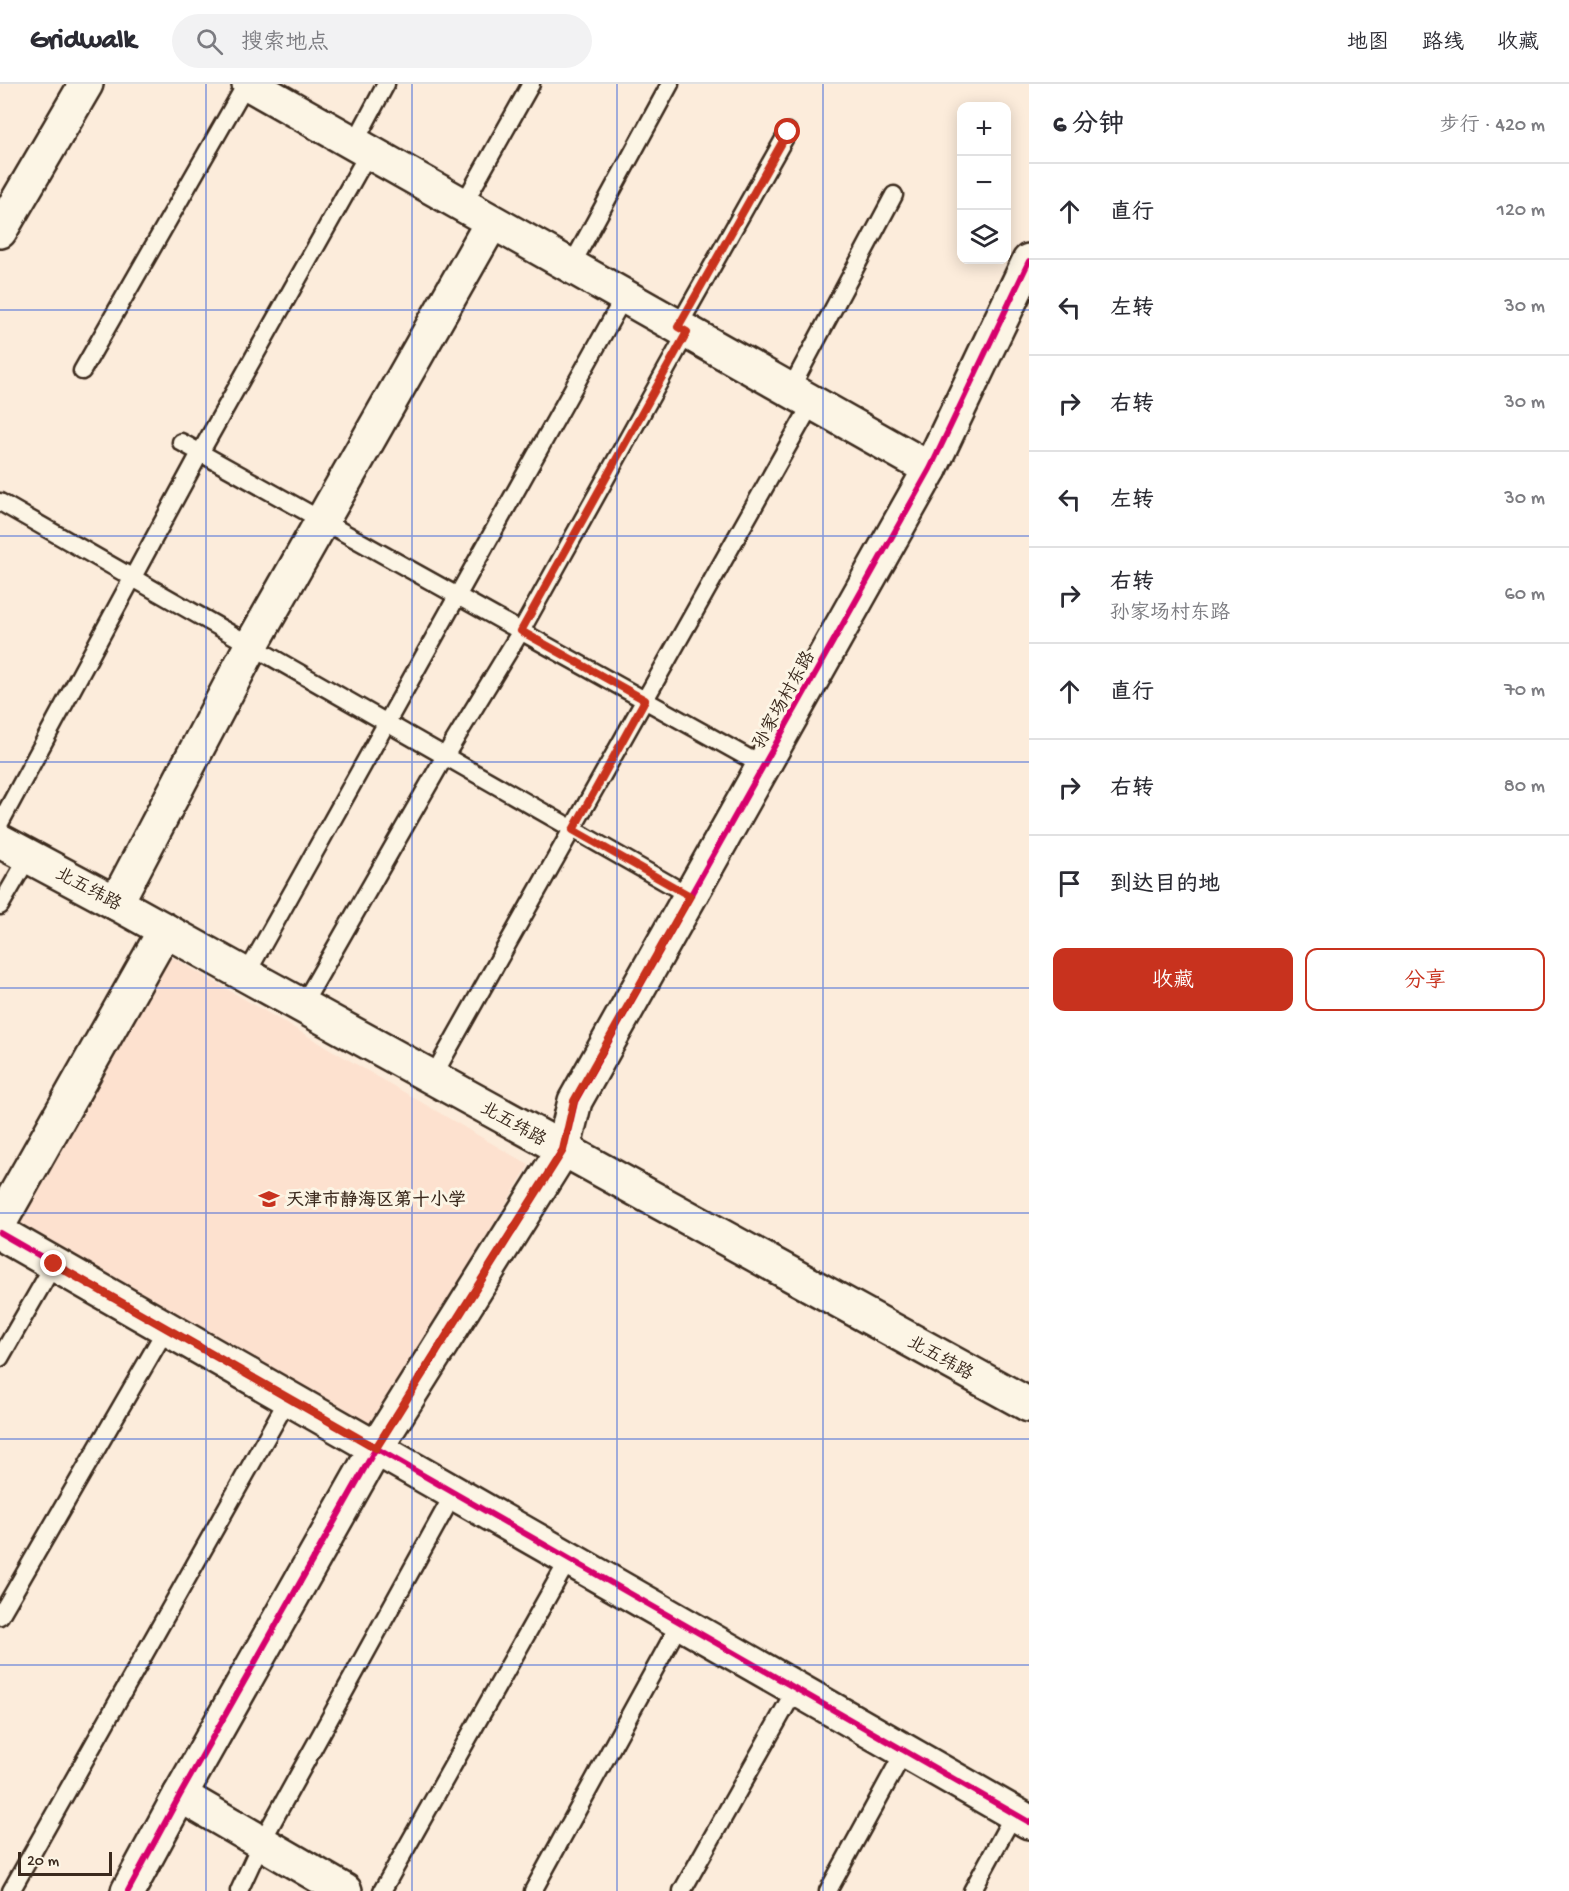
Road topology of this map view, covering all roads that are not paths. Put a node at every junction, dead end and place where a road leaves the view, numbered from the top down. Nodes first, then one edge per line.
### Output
1 (86, 84) edge
2 (248, 84) edge
3 (386, 84) edge
4 (531, 84) edge
5 (670, 84) edge
6 (788, 132) dead end
7 (362, 148) junction
8 (894, 195) dead end
9 (463, 205) junction
10 (492, 222) junction
11 (0, 231) edge
12 (1029, 261) edge
13 (571, 266) junction
14 (624, 297) junction
15 (683, 329) junction
16 (82, 371) dead end
17 (801, 396) junction
18 (181, 442) dead end
19 (200, 453) junction
20 (930, 469) junction
21 (0, 502) edge
22 (322, 520) junction
23 (132, 577) junction
24 (457, 596) junction
25 (521, 631) junction
26 (251, 646) junction
27 (645, 700) junction
28 (387, 723) junction
29 (445, 756) junction
30 (763, 766) junction
31 (0, 824) edge
32 (573, 830) junction
33 (0, 841) edge
34 (29, 856) junction
35 (690, 896) junction
36 (116, 903) junction
37 (0, 906) edge
38 (165, 930) junction
39 (246, 975) junction
40 (302, 1006) junction
41 (432, 1078) junction
42 (563, 1150) junction
43 (0, 1222) edge
44 (0, 1233) edge
45 (54, 1264) junction
46 (166, 1329) junction
47 (0, 1358) edge
48 (288, 1399) junction
49 (1029, 1405) edge
50 (376, 1448) junction
51 (454, 1493) junction
52 (569, 1559) junction
53 (0, 1616) edge
54 (680, 1623) junction
55 (795, 1690) junction
56 (904, 1752) junction
57 (180, 1795) junction
58 (1022, 1818) edge
59 (261, 1843) junction
60 (11, 1891) edge
61 (128, 1891) edge
62 (239, 1891) edge
63 (345, 1891) edge
64 (382, 1891) edge
65 (533, 1891) edge
66 (682, 1891) edge
67 (828, 1891) edge
68 (972, 1891) edge

1 - 11 street
2 - 7 street
2 - 16 lane
3 - 7 lane
4 - 9 lane
5 - 13 lane
6 - 15 lane
7 - 9 street
7 - 19 lane
8 - 17 lane
9 - 10 street
10 - 13 street
10 - 22 street
12 - 20 street, 孙家场村东路
13 - 14 street
14 - 15 street
14 - 24 lane
15 - 17 street
15 - 25 lane
17 - 20 street
17 - 27 lane
18 - 19 lane
19 - 22 lane
19 - 23 lane
20 - 30 street, 孙家场村东路
21 - 23 lane
22 - 24 lane
22 - 26 street
23 - 26 lane
23 - 31 lane
24 - 25 lane
24 - 28 lane
25 - 27 lane
25 - 29 lane
26 - 28 lane
26 - 36 street
27 - 30 lane
27 - 32 lane
28 - 29 lane
28 - 39 lane
29 - 32 lane
29 - 40 lane
30 - 35 street, 孙家场村东路
32 - 35 lane
32 - 41 lane
33 - 34 street, 北五纬路
34 - 36 street, 北五纬路
34 - 37 lane
35 - 42 street, 孙家场村东路
36 - 38 street, 北五纬路
38 - 39 street, 北五纬路
38 - 43 street
39 - 40 street, 北五纬路
40 - 41 street, 北五纬路
41 - 42 street, 北五纬路
42 - 49 street, 北五纬路
42 - 50 street, 孙家场村东路
44 - 45 street
45 - 46 street
45 - 47 lane
46 - 48 street
46 - 53 lane
48 - 50 street
48 - 60 lane
50 - 51 street
50 - 57 street, 孙家场村东路
51 - 52 street
51 - 59 lane
52 - 54 street
52 - 64 lane
54 - 55 street
54 - 65 lane
55 - 56 street
55 - 66 lane
56 - 58 street
56 - 67 lane
57 - 59 street
57 - 61 street, 孙家场村东路
58 - 68 lane
59 - 62 lane
59 - 63 street

